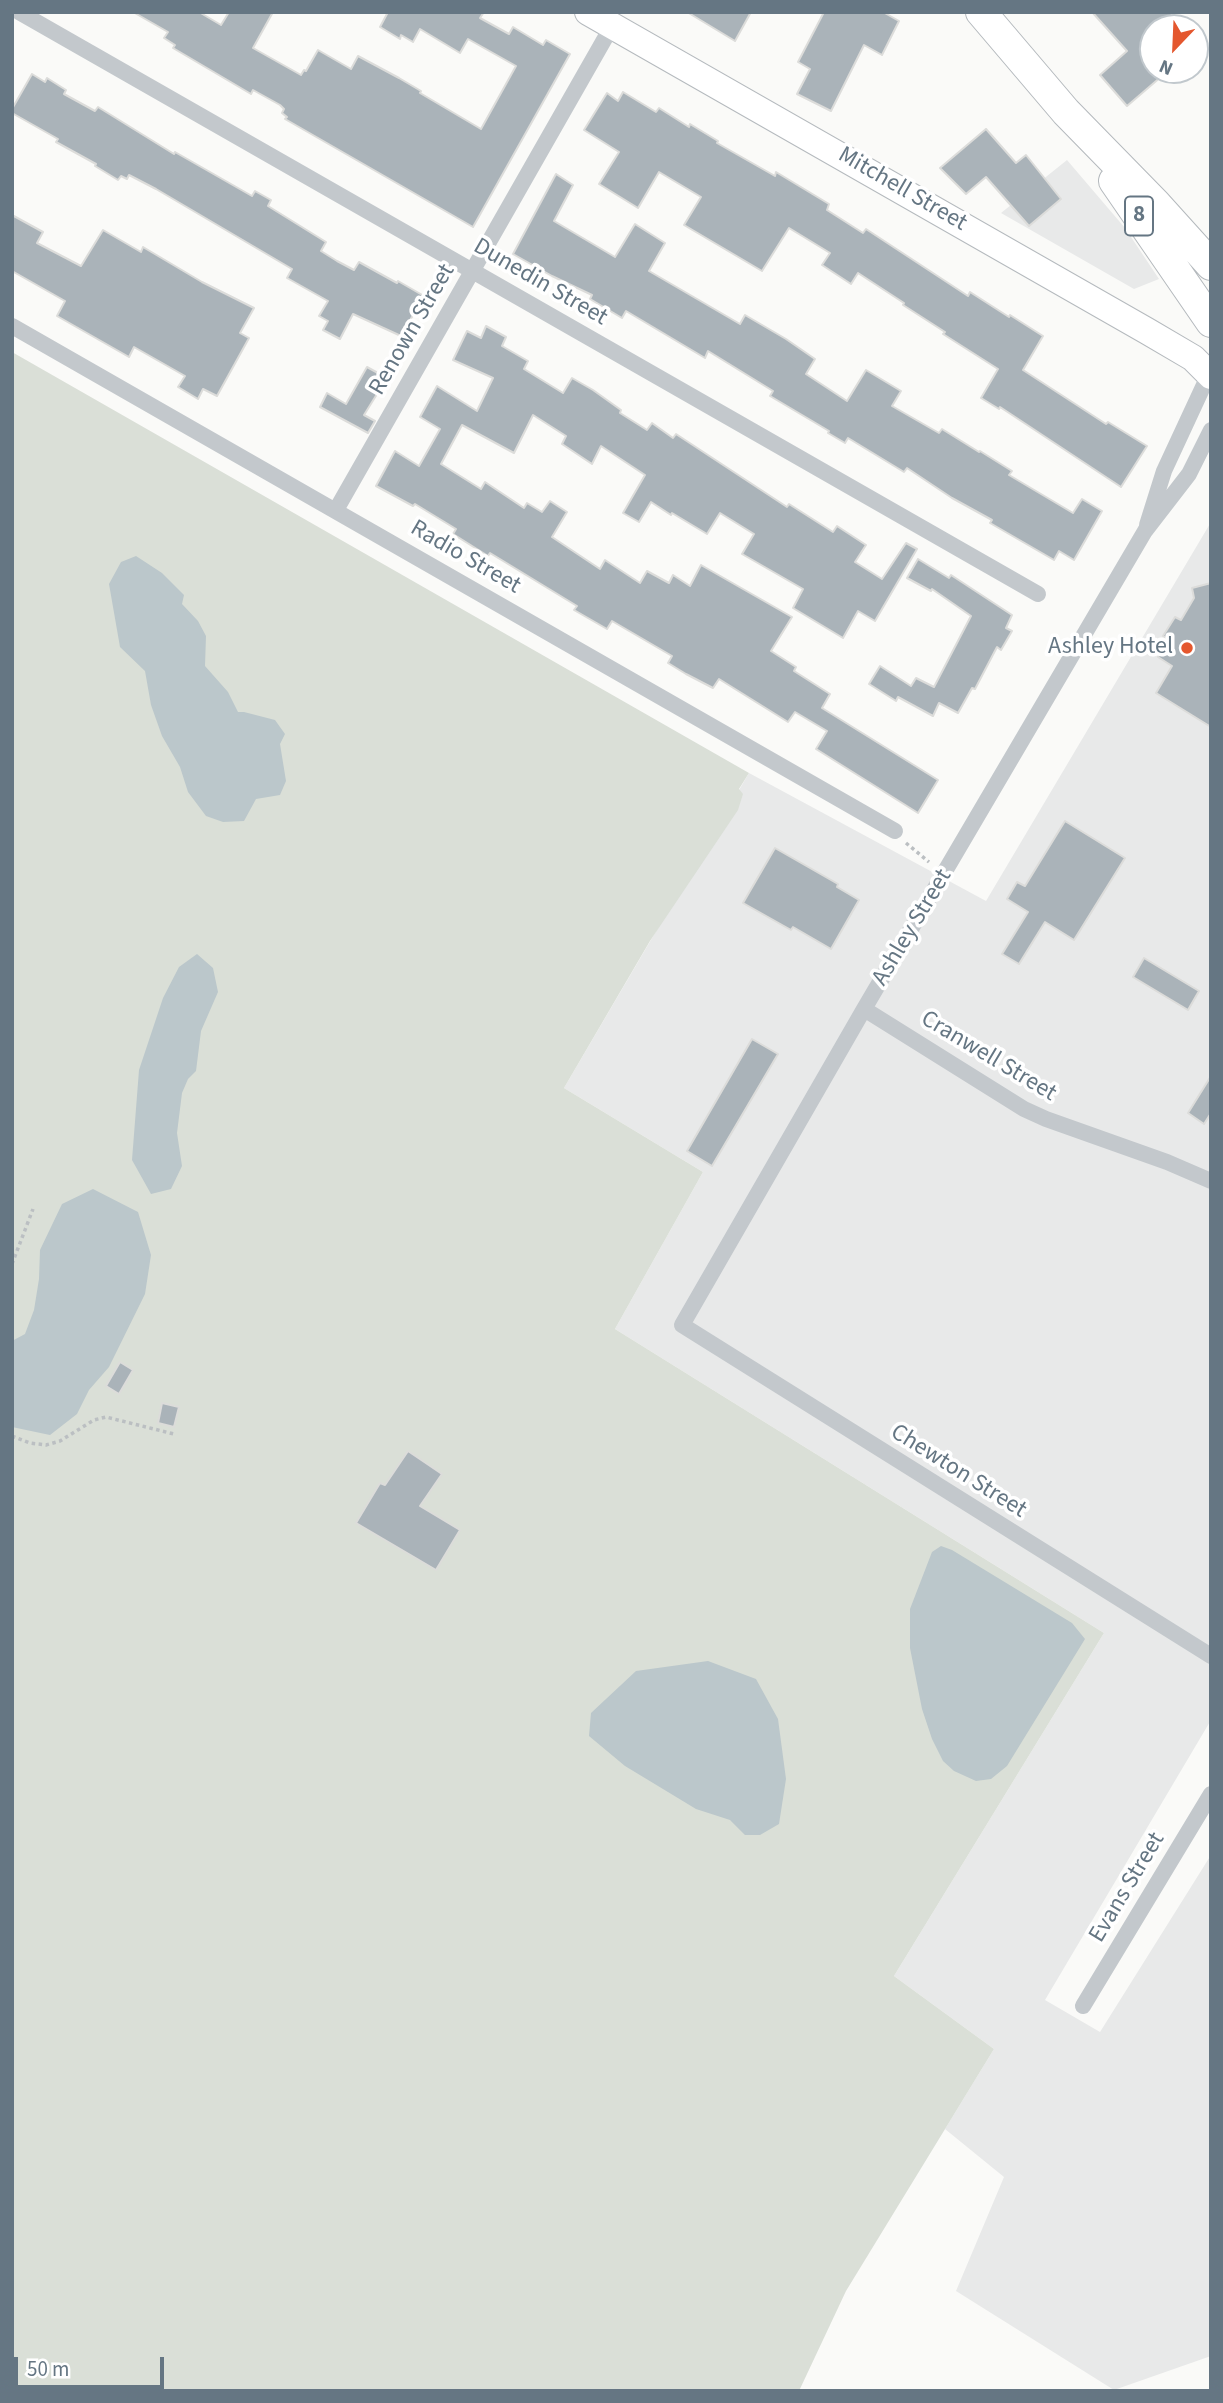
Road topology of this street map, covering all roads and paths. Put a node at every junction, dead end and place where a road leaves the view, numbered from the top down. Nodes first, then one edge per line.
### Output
1 (19, 12) edge
2 (588, 12) edge
3 (981, 12) edge
4 (612, 26) junction
5 (1066, 112) junction
6 (1211, 265) edge
7 (473, 271) junction
8 (1211, 322) edge
9 (12, 326) edge
10 (1210, 374) edge
11 (1211, 430) edge
12 (1211, 456) edge
13 (1185, 480) junction
14 (336, 510) junction
15 (1145, 531) junction
16 (1038, 594) dead end
17 (895, 831) joint
18 (945, 874) junction
19 (864, 1009) junction
20 (1211, 1181) edge
21 (33, 1209) dead end
22 (12, 1264) edge
23 (682, 1325) joint
24 (174, 1434) dead end
25 (12, 1436) edge
26 (1211, 1656) edge
27 (1211, 1794) edge
28 (1083, 2006) dead end

1 - 7 street, Dunedin Street
2 - 4 main road, Mitchell Street
3 - 5 highway, 8
4 - 7 street, Renown Street
4 - 10 main road, Mitchell Street
5 - 6 highway, 8
5 - 8 highway, 8
7 - 14 street, Renown Street
7 - 16 street, Dunedin Street
9 - 14 street, Radio Street
10 - 15 street, Ashley Street
11 - 13 street, Ashley Street
12 - 13 street
13 - 15 street, Ashley Street
14 - 17 street, Radio Street
15 - 18 street, Ashley Street
17 - 18 path
18 - 19 street, Ashley Street
19 - 20 street, Cranwell Street
19 - 23 street, Ashley Street
21 - 22 path
23 - 26 street, Chewton Street
24 - 25 path
27 - 28 street, Evans Street

